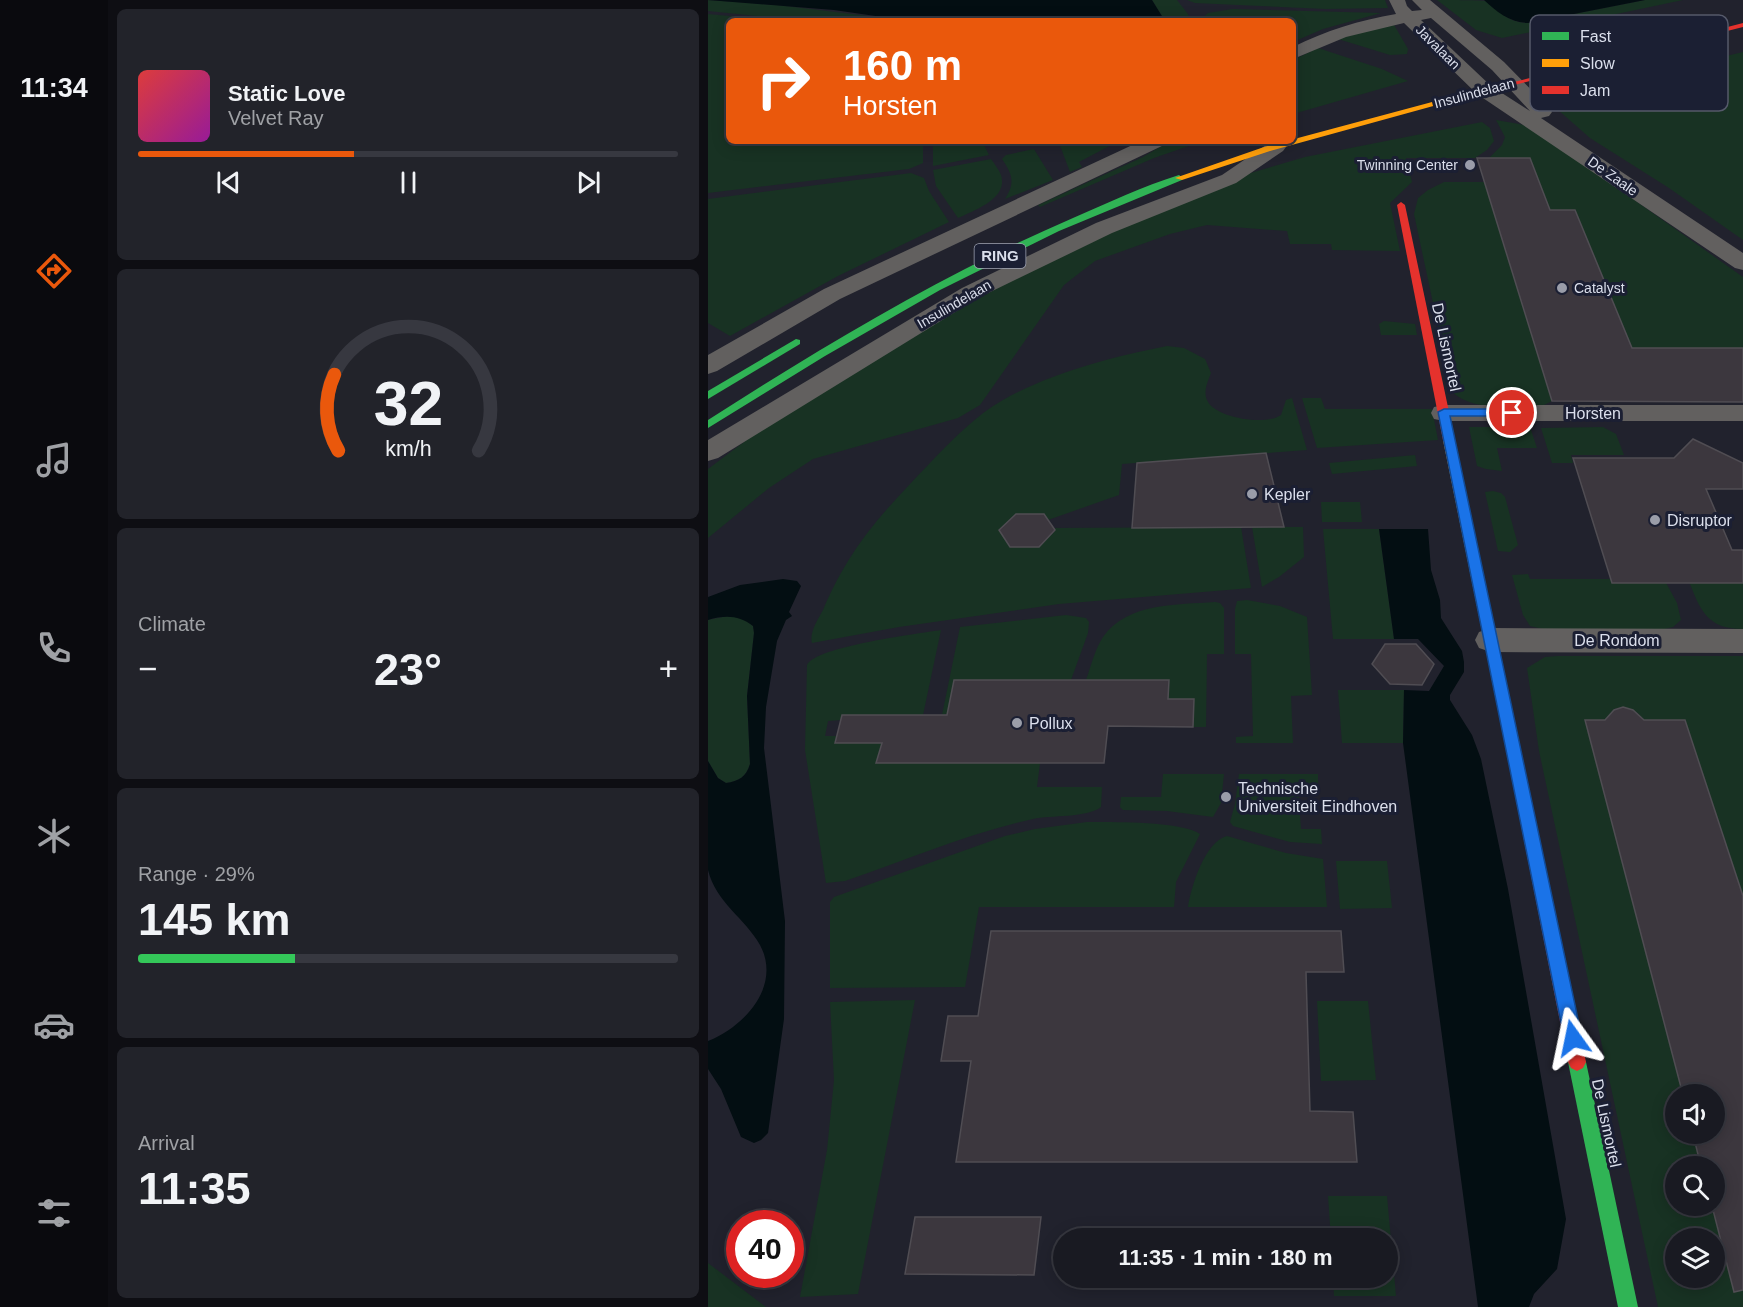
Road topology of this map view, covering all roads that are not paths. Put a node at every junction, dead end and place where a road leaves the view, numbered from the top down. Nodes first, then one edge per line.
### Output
1 (1397, 0) edge
2 (1420, 0) edge
3 (1438, 13) junction
4 (1407, 16) junction
5 (1743, 25) edge
6 (1728, 29) edge
7 (1296, 53) edge
8 (1518, 61) dead end
9 (1498, 66) junction
10 (1456, 77) junction
11 (1530, 78) edge
12 (1515, 82) junction
13 (1484, 90) junction
14 (1530, 100) edge
15 (1541, 111) edge
16 (1296, 142) edge
17 (1151, 144) edge
18 (1287, 144) edge
19 (1276, 147) junction
20 (1401, 205) dead end
21 (1743, 249) edge
22 (1743, 263) edge
23 (805, 337) dead end
24 (708, 366) edge
25 (708, 396) edge
26 (1444, 412) junction
27 (1743, 413) edge
28 (708, 425) edge
29 (708, 452) edge
30 (1491, 640) junction
31 (1743, 641) edge
32 (1628, 1307) edge

1 - 4 street, Javalaan
2 - 3 street, Javalaan
3 - 4 street
3 - 9 street, Javalaan
4 - 7 street
4 - 10 street, Javalaan
5 - 6 main road, Insulindelaan / RING
8 - 9 main road, Insulindelaan
9 - 10 main road, Insulindelaan
9 - 12 street, Javalaan
10 - 13 street, Javalaan
11 - 12 main road, Insulindelaan / RING
12 - 13 main road, Insulindelaan / RING
12 - 14 street, De Zaale
13 - 16 main road, Insulindelaan / RING
13 - 22 street, De Zaale
15 - 21 street, De Zaale
17 - 24 street
18 - 19 main road, Insulindelaan / RING
19 - 28 main road, Insulindelaan / RING
19 - 29 street, Insulindelaan
20 - 26 main road, De Lismortel
23 - 25 main road
26 - 27 street, Horsten
26 - 30 main road, De Lismortel
30 - 31 street, De Rondom
30 - 32 main road, De Lismortel

